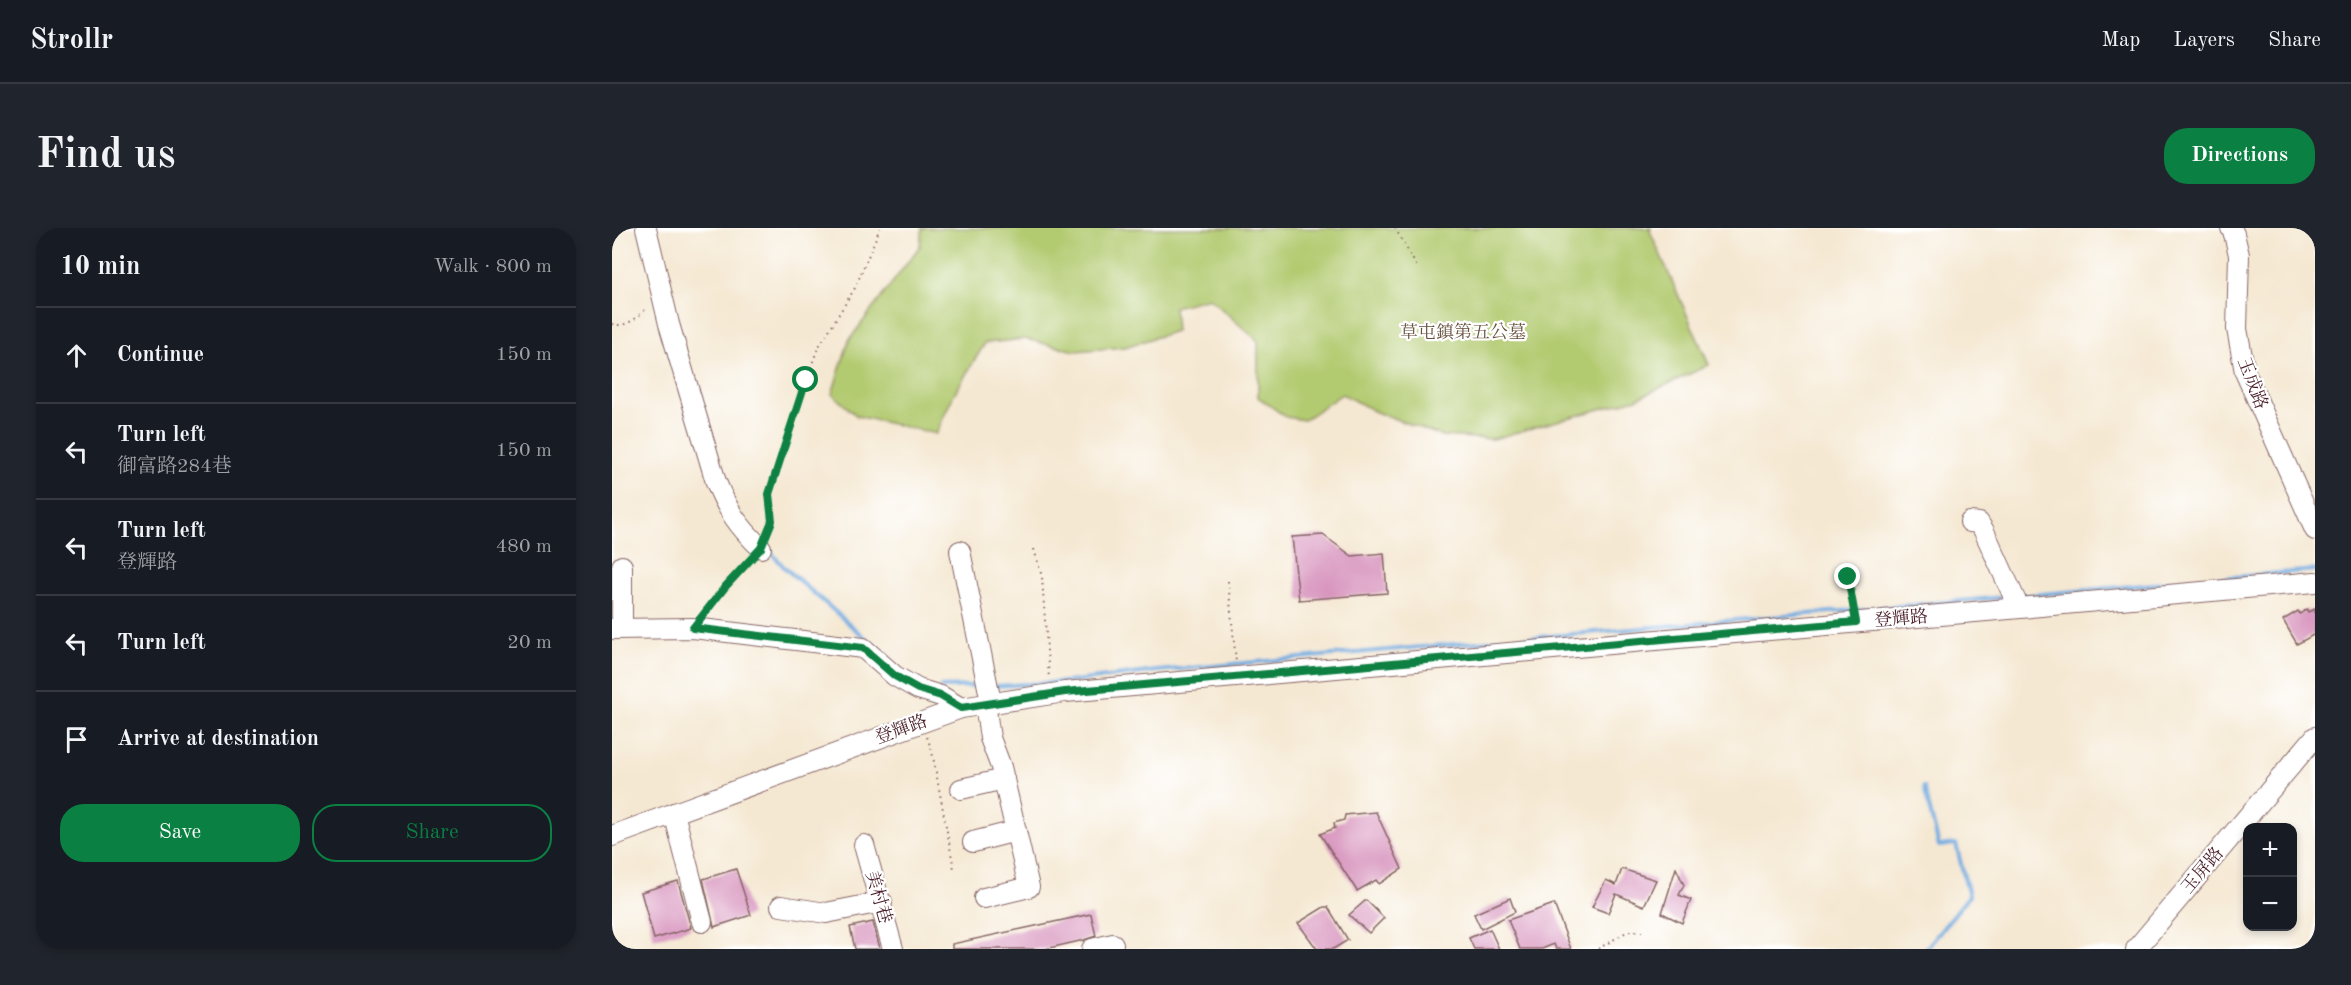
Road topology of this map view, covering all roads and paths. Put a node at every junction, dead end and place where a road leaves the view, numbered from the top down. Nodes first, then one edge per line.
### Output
1 (645, 228) edge
2 (880, 228) edge
3 (1395, 228) edge
4 (2231, 228) edge
5 (1417, 267) dead end
6 (662, 295) junction
7 (612, 324) edge
8 (1970, 522) dead end
9 (2315, 530) edge
10 (761, 548) junction
11 (1034, 549) dead end
12 (960, 551) dead end
13 (622, 566) dead end
14 (1848, 577) dead end
15 (1228, 581) dead end
16 (2315, 582) edge
17 (2019, 608) junction
18 (1856, 622) junction
19 (693, 628) junction
20 (617, 629) edge
21 (1237, 676) junction
22 (1050, 694) junction
23 (988, 703) junction
24 (961, 708) junction
25 (922, 722) junction
26 (2315, 737) edge
27 (1004, 779) junction
28 (961, 789) dead end
29 (674, 813) junction
30 (1016, 831) junction
31 (612, 836) edge
32 (973, 842) dead end
33 (864, 845) dead end
34 (954, 869) dead end
35 (984, 898) dead end
36 (882, 902) junction
37 (781, 906) dead end
38 (702, 922) dead end
39 (1642, 932) dead end
40 (1113, 944) dead end
41 (893, 949) edge
42 (1092, 949) edge
43 (1598, 949) edge
44 (2136, 949) edge

1 - 6 street
2 - 10 path
3 - 5 path
4 - 9 street, 玉成路
6 - 7 path
6 - 10 street
8 - 17 street
10 - 19 path
11 - 22 path
12 - 23 street
13 - 20 street
14 - 18 path
15 - 21 path
16 - 17 street, 登輝路
17 - 18 street, 登輝路
18 - 21 street, 登輝路
19 - 20 street
19 - 24 street
21 - 22 street, 登輝路
22 - 23 street, 登輝路
23 - 24 street, 登輝路
23 - 27 street
24 - 25 street, 登輝路
25 - 29 street, 登輝路
25 - 34 path
26 - 44 street, 玉屏路
27 - 28 street
27 - 30 street
29 - 31 street, 登輝路
29 - 38 street
30 - 32 street
30 - 35 street
33 - 36 street, 美村巷
36 - 37 street
36 - 41 street, 美村巷
39 - 43 path
40 - 42 street

